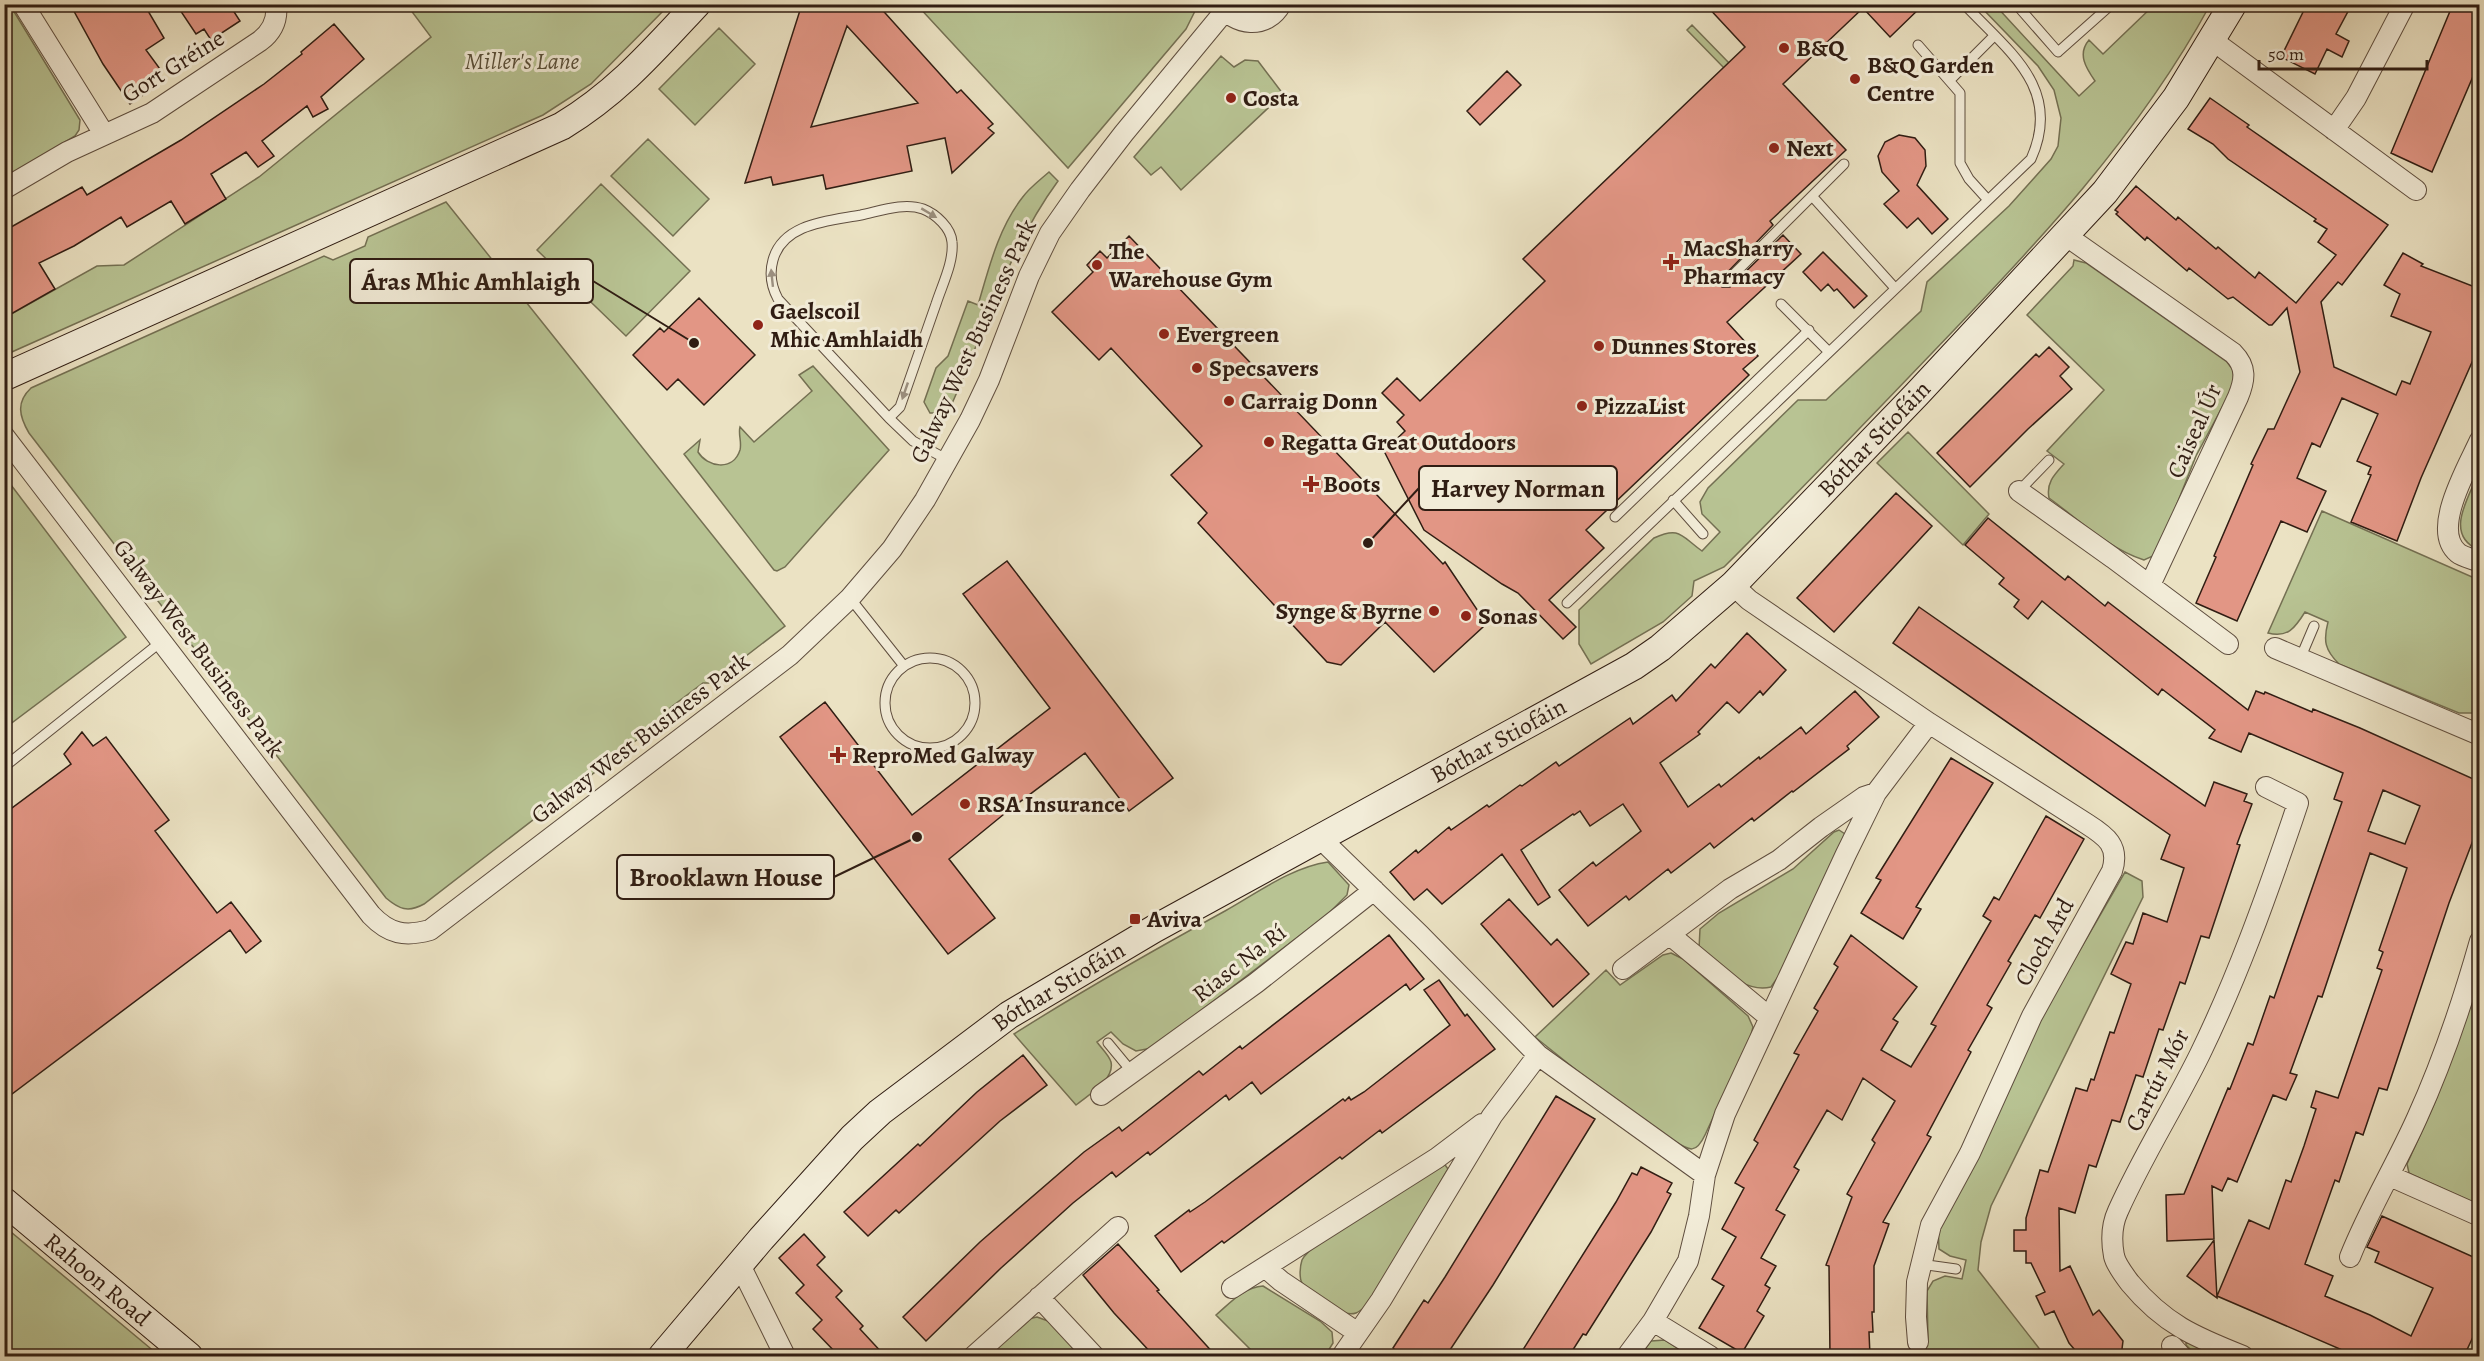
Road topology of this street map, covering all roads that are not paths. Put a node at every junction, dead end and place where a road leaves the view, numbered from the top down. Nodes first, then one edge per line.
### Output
1 (23, 4) edge
2 (276, 4) edge
3 (697, 4) edge
4 (1281, 4) edge
5 (1964, 4) edge
6 (2016, 4) edge
7 (2112, 4) edge
8 (2233, 4) edge
9 (2405, 4) edge
10 (1222, 8) edge
11 (1994, 36) junction
12 (2212, 40) junction
13 (1918, 45) dead end
14 (1950, 80) junction
15 (2334, 130) junction
16 (104, 134) junction
17 (1844, 164) dead end
18 (4, 189) edge
19 (2416, 189) dead end
20 (1812, 196) junction
21 (1988, 200) junction
22 (2066, 235) junction
23 (1726, 282) dead end
24 (1894, 287) junction
25 (1782, 304) dead end
26 (1809, 330) junction
27 (1828, 351) junction
28 (4, 377) edge
29 (889, 418) junction
30 (4, 436) edge
31 (2480, 440) edge
32 (2049, 459) dead end
33 (948, 460) junction
34 (2019, 491) joint
35 (1673, 500) junction
36 (1615, 517) dead end
37 (1703, 534) dead end
38 (2480, 562) edge
39 (1733, 585) junction
40 (2150, 585) junction
41 (850, 598) junction
42 (1567, 603) dead end
43 (2314, 626) dead end
44 (162, 640) junction
45 (2228, 644) dead end
46 (2275, 648) dead end
47 (2300, 659) junction
48 (904, 666) junction
49 (1929, 723) junction
50 (2480, 735) edge
51 (4, 767) edge
52 (2266, 786) dead end
53 (1876, 793) junction
54 (1320, 838) junction
55 (1374, 890) junction
56 (1670, 935) junction
57 (2480, 941) edge
58 (1623, 969) dead end
59 (2475, 977) edge
60 (1769, 1017) junction
61 (1108, 1043) dead end
62 (1538, 1055) junction
63 (1132, 1072) junction
64 (1101, 1095) dead end
65 (1492, 1116) junction
66 (1705, 1175) junction
67 (2390, 1176) junction
68 (4, 1201) edge
69 (2480, 1216) edge
70 (1118, 1227) dead end
71 (2350, 1257) dead end
72 (740, 1264) junction
73 (1920, 1264) junction
74 (1266, 1268) junction
75 (1956, 1269) dead end
76 (1232, 1288) dead end
77 (1039, 1297) junction
78 (1653, 1321) junction
79 (1358, 1333) junction
80 (1918, 1342) dead end
81 (177, 1352) edge
82 (662, 1356) edge
83 (786, 1356) edge
84 (974, 1356) edge
85 (1094, 1356) edge
86 (1342, 1356) edge
87 (1627, 1356) edge
88 (1710, 1356) edge
89 (2243, 1356) edge

1 - 16 street
2 - 16 street, Gort Gréine
3 - 28 street
4 - 10 street
5 - 11 lane
6 - 7 lane
8 - 12 street, Bóthar Stiofáin
9 - 15 street
10 - 33 street, Galway West Business Park
11 - 14 lane
11 - 21 lane
12 - 15 street
12 - 22 street, Bóthar Stiofáin
13 - 14 lane
14 - 21 lane
15 - 19 street
16 - 18 street, Gort Gréine
17 - 20 lane
20 - 23 lane
20 - 24 lane
21 - 24 lane
22 - 39 street, Bóthar Stiofáin
22 - 40 street, Caiseal Úr
24 - 27 lane
25 - 26 lane
26 - 27 lane
26 - 36 lane
27 - 35 lane
29 -> 29 lane
29 - 33 lane
30 - 44 street, Galway West Business Park
31 - 38 street
32 - 34 lane
33 - 41 street, Galway West Business Park
34 - 40 street
35 - 37 lane
35 - 42 lane
39 - 49 street, Cloch Ard
39 - 54 street, Bóthar Stiofáin
40 - 45 street
41 - 44 street, Galway West Business Park
41 - 48 lane
43 - 47 lane
44 - 51 lane
46 - 47 street
47 - 50 street
48 - 48 lane
49 - 53 street
49 - 73 street, Cloch Ard
52 - 89 street, Cartúr Mór
53 - 56 street
53 - 60 street
54 - 55 street
54 - 72 street, Bóthar Stiofáin
55 - 62 street
55 - 63 street, Riasc Na Rí
56 - 58 street
56 - 60 street
57 - 59 street
59 - 67 street
60 - 66 street
61 - 63 lane
62 - 65 street
62 - 66 street
63 - 64 street, Riasc Na Rí
65 - 74 street
65 - 79 street
66 - 78 street
67 - 69 street
67 - 71 street
68 - 81 street, Rahoon Road
70 - 77 street
72 - 82 street, Bóthar Stiofáin
72 - 83 street
73 - 75 lane
73 - 80 street, Cloch Ard
74 - 76 street
74 - 79 street
77 - 84 street
77 - 85 street
78 - 87 street
78 - 88 street
79 - 86 street

